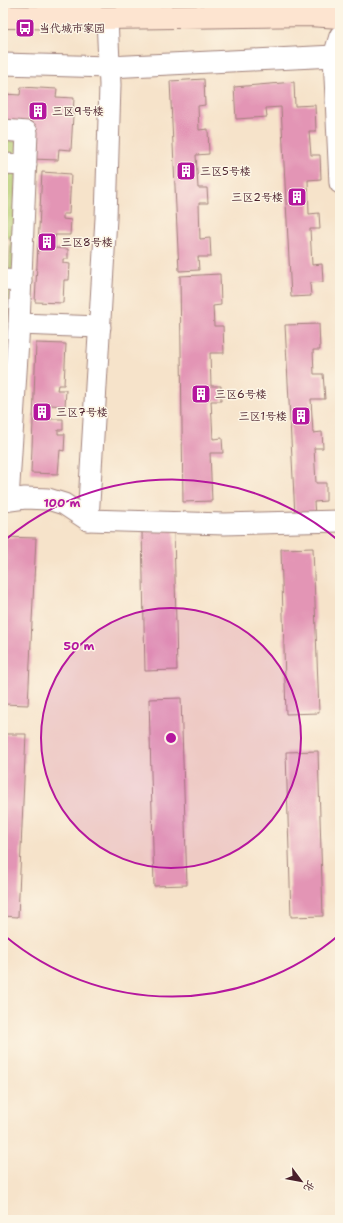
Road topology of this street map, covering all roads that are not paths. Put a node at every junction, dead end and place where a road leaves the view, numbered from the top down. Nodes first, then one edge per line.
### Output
1 (308, 9) edge
2 (3, 17) edge
3 (340, 17) edge
4 (107, 18) junction
5 (337, 46) edge
6 (3, 64) edge
7 (109, 67) junction
8 (3, 130) edge
9 (3, 164) edge
10 (26, 165) junction
11 (340, 183) edge
12 (12, 280) edge
13 (19, 324) junction
14 (100, 327) junction
15 (10, 367) edge
16 (5, 500) edge
17 (88, 520) junction
18 (340, 521) edge

1 - 3 main road
1 - 4 main road
2 - 4 main road
4 - 7 street
5 - 7 street
5 - 11 street
6 - 7 street
7 - 14 street
8 - 10 street
9 - 10 street
10 - 12 street
12 - 13 street
13 - 14 street
13 - 15 street
14 - 17 street
15 - 16 street
16 - 17 street
17 - 18 street

